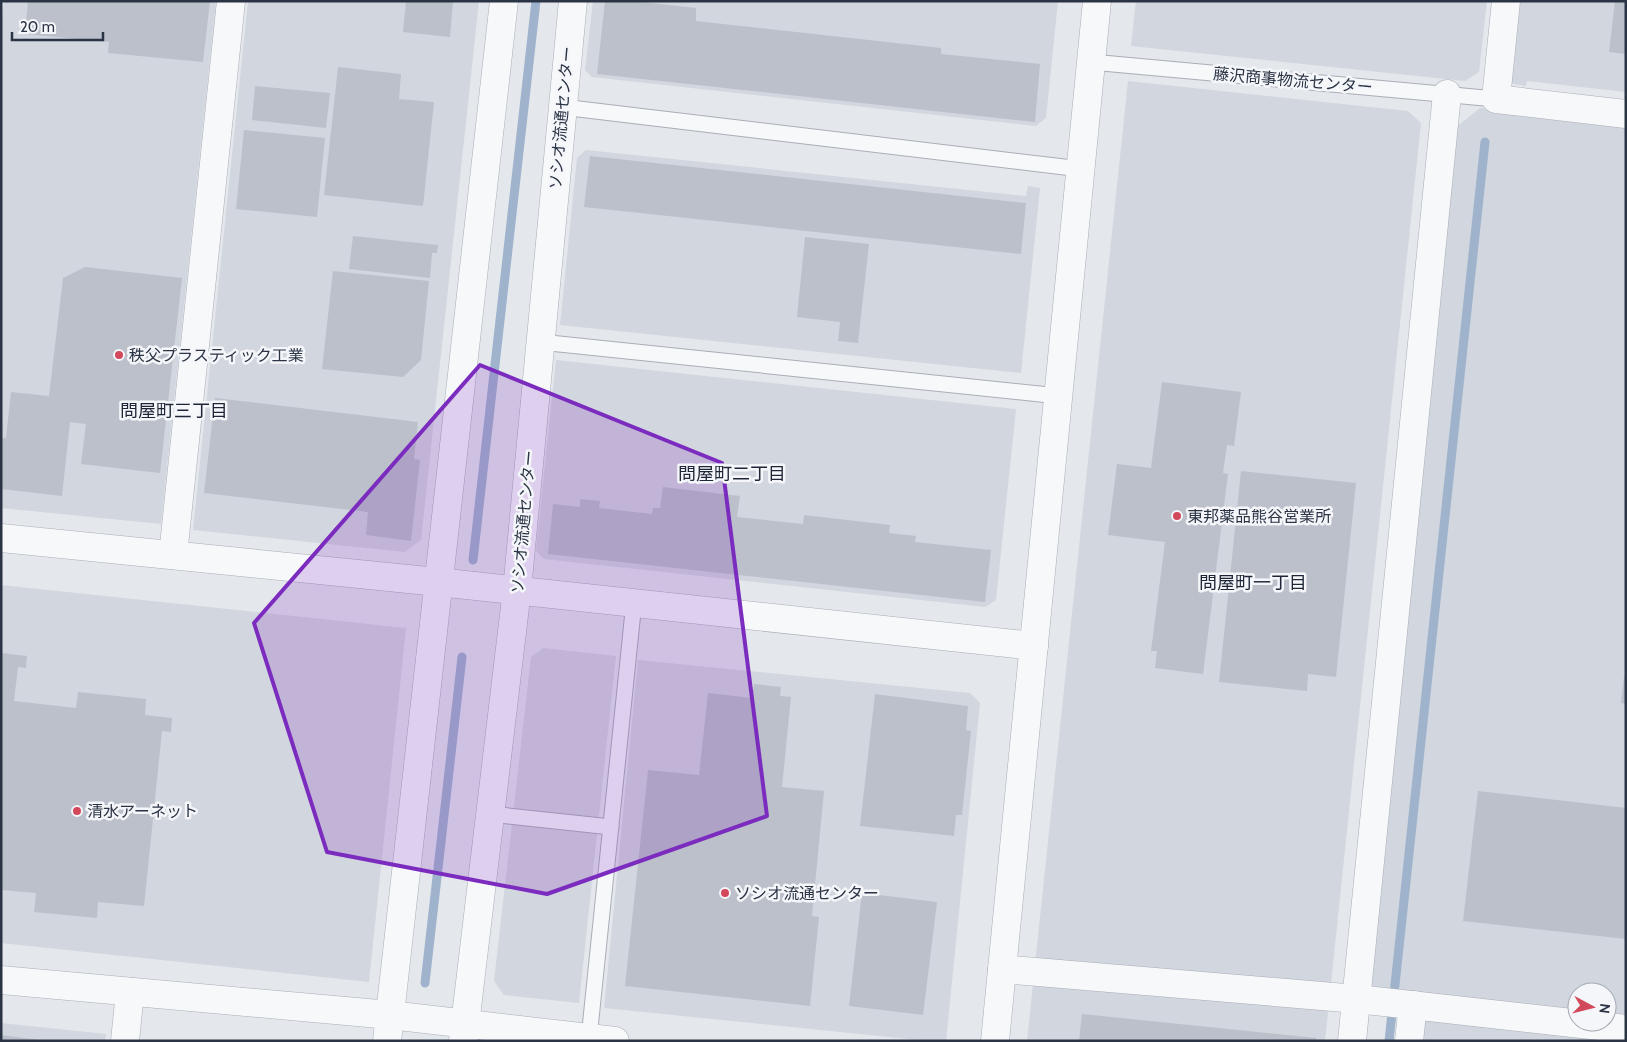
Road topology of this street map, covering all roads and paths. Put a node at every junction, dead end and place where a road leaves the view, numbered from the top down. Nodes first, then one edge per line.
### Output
1 (231, 1) edge
2 (504, 1) edge
3 (572, 1) edge
4 (1097, 1) edge
5 (1506, 1) edge
6 (1091, 62) junction
7 (1447, 94) junction
8 (1496, 99) junction
9 (562, 107) junction
10 (1626, 114) edge
11 (1081, 169) junction
12 (540, 342) junction
13 (1058, 396) junction
14 (1, 538) edge
15 (173, 555) junction
16 (438, 582) junction
17 (517, 590) junction
18 (634, 602) junction
19 (1034, 646) junction
20 (490, 814) junction
21 (611, 827) junction
22 (1002, 969) junction
23 (1, 980) edge
24 (130, 992) junction
25 (1356, 999) junction
26 (1413, 1005) junction
27 (388, 1028) edge
28 (1626, 1029) edge
29 (464, 1032) edge
30 (602, 1039) edge
31 (125, 1041) edge
32 (995, 1041) edge
33 (1352, 1041) edge
34 (1409, 1041) edge

1 - 15 street
2 - 16 street
3 - 9 street, ソシオ流通センター
4 - 6 street
5 - 8 street
6 - 7 lane, 藤沢商事物流センター
6 - 11 street
7 - 8 lane, 藤沢商事物流センター
7 - 25 street
8 - 10 street
9 - 11 lane
9 - 12 street, ソシオ流通センター
11 - 13 street
12 - 13 lane
12 - 17 street, ソシオ流通センター
13 - 19 street
14 - 15 street
15 - 16 street
16 - 17 street
16 - 27 street
17 - 18 street
17 - 20 street, ソシオ流通センター
18 - 19 street
18 - 21 lane
19 - 22 street
20 - 21 lane
20 - 29 street, ソシオ流通センター
21 - 30 lane
22 - 25 street
22 - 32 street
23 - 24 street
24 - 27 street
24 - 31 street
25 - 26 street
25 - 33 street
26 - 28 street
26 - 34 street
27 - 29 street
29 - 30 street

